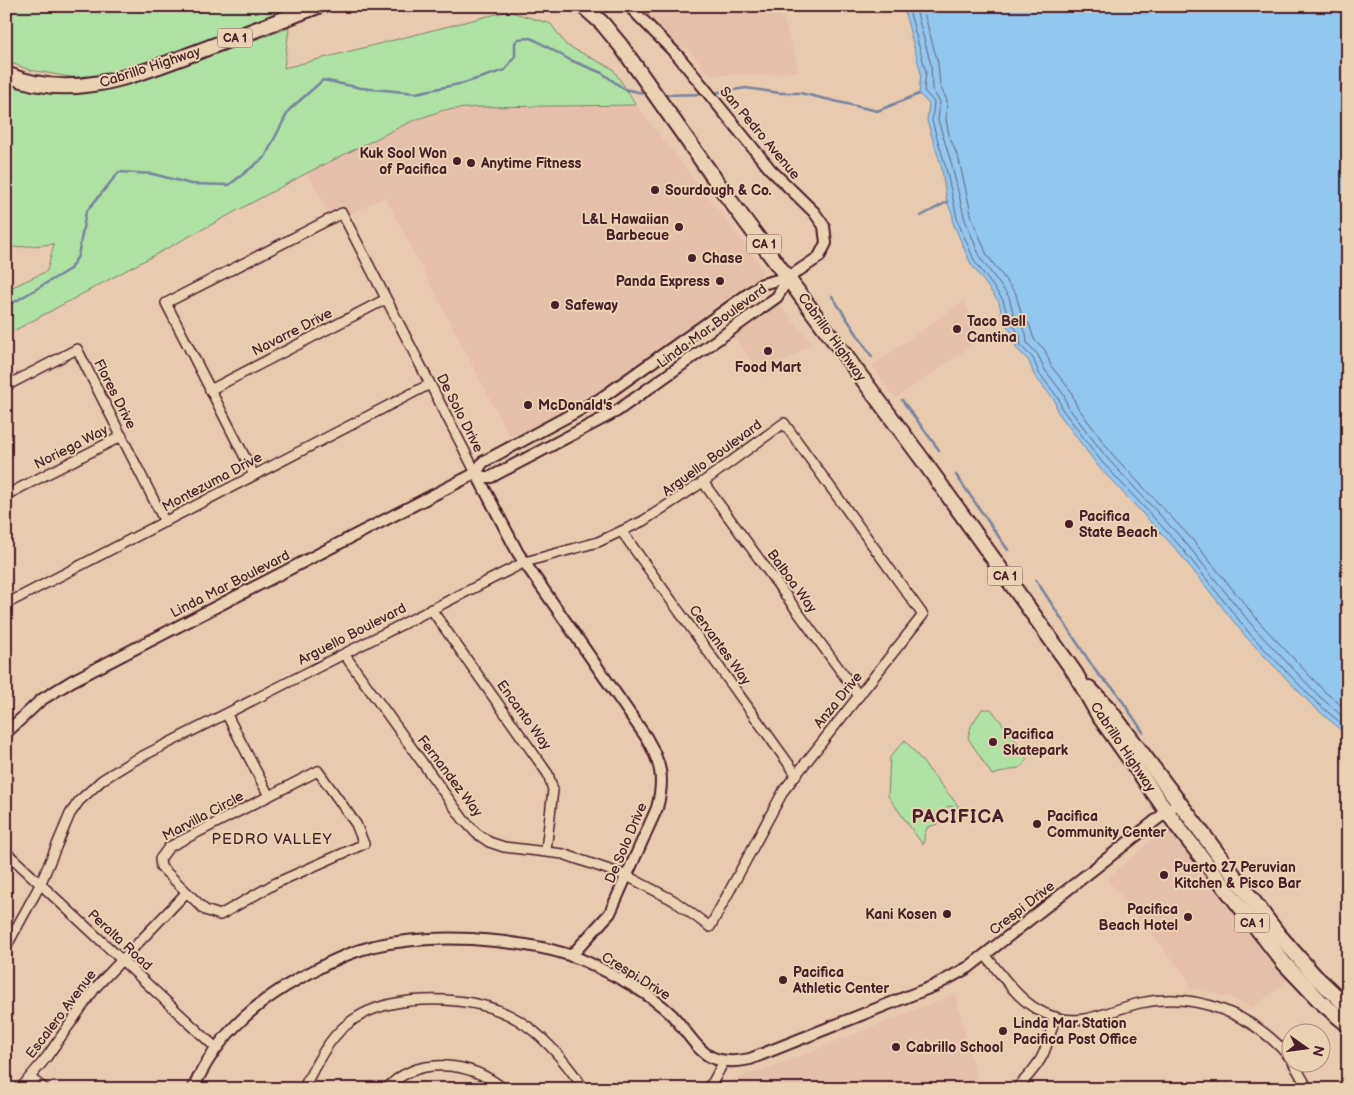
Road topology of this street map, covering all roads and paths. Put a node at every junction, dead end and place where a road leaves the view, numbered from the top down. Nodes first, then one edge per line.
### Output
1 (318, 6) edge
2 (583, 6) edge
3 (629, 6) edge
4 (6, 74) edge
5 (789, 278) junction
6 (386, 299) junction
7 (430, 384) junction
8 (6, 386) edge
9 (210, 390) junction
10 (784, 423) joint
11 (122, 436) junction
12 (476, 473) junction
13 (254, 475) junction
14 (703, 482) junction
15 (6, 495) edge
16 (166, 522) junction
17 (622, 532) junction
18 (525, 562) junction
19 (6, 604) edge
20 (431, 609) junction
21 (344, 654) junction
22 (1075, 673) junction
23 (859, 696) junction
24 (227, 714) junction
25 (6, 733) edge
26 (796, 774) junction
27 (269, 796) junction
28 (1179, 802) junction
29 (1167, 812) junction
30 (546, 850) junction
31 (6, 852) edge
32 (627, 876) junction
33 (40, 884) junction
34 (186, 893) junction
35 (6, 946) edge
36 (985, 955) junction
37 (571, 956) junction
38 (123, 961) junction
39 (1348, 1007) edge
40 (1054, 1017) junction
41 (1348, 1025) edge
42 (215, 1047) junction
43 (1282, 1051) edge
44 (724, 1061) junction
45 (1298, 1072) edge
46 (30, 1078) junction
47 (20, 1089) edge
48 (45, 1089) edge
49 (193, 1089) edge
50 (303, 1089) edge
51 (386, 1089) edge
52 (504, 1089) edge
53 (584, 1089) edge
54 (706, 1089) edge
55 (1016, 1089) edge
56 (1308, 1089) edge

1 - 4 highway, Cabrillo Highway / CA 1
2 - 5 highway, Cabrillo Highway / CA 1
3 - 5 street, San Pedro Avenue
5 - 12 street, Linda Mar Boulevard
5 - 12 street, Linda Mar Boulevard
5 - 22 highway, Cabrillo Highway / CA 1
6 - 7 street, De Solo Drive
6 - 9 street, Navarre Drive
6 - 9 street, De Solo Drive
7 - 12 street, De Solo Drive
7 - 13 street, Montezuma Drive
8 - 11 street, Flores Drive
9 - 13 street, De Solo Drive
10 - 14 street, Arguello Boulevard
10 - 23 street, Anza Drive
11 - 15 street, Noriega Way
11 - 16 street, Flores Drive
12 - 18 street, De Solo Drive
12 - 25 street, Linda Mar Boulevard
13 - 16 street, Montezuma Drive
14 - 17 street, Arguello Boulevard
14 - 23 street, Balboa Way
16 - 19 street, Montezuma Drive
17 - 18 street, Arguello Boulevard
17 - 26 street, Cervantes Way
18 - 20 street, Arguello Boulevard
18 - 32 street, De Solo Drive
20 - 21 street, Arguello Boulevard
20 - 30 street, Encanto Way
21 - 24 street, Arguello Boulevard
21 - 30 street, Fernandez Way
22 - 28 highway, Cabrillo Highway / CA 1
22 - 29 highway, Cabrillo Highway / CA 1
23 - 26 street, Anza Drive
24 - 27 street
24 - 33 street, Arguello Boulevard
26 - 32 street, Anza Drive
27 - 34 street, Marvilla Circle
27 - 34 street, Marvilla Circle
28 - 29 street, Crespi Drive
28 - 39 highway, Cabrillo Highway / CA 1
29 - 36 street, Crespi Drive
29 - 41 highway, Cabrillo Highway / CA 1
30 - 32 street, Fernandez Way
31 - 33 street, Peralta Road
32 - 37 street, De Solo Drive
33 - 35 street, Arguello Boulevard
33 - 38 street, Peralta Road
34 - 38 street, Escalero Avenue
36 - 40 street
36 - 44 street, Crespi Drive
37 - 42 street, Crespi Drive
37 - 44 street, Crespi Drive
38 - 42 street, Peralta Road
38 - 46 street, Escalero Avenue
40 - 43 street
40 - 55 street
42 - 49 street, Crespi Drive
44 - 54 street
45 - 56 street
46 - 47 street, Escalero Avenue
46 - 48 street
50 - 53 street
51 - 52 street

